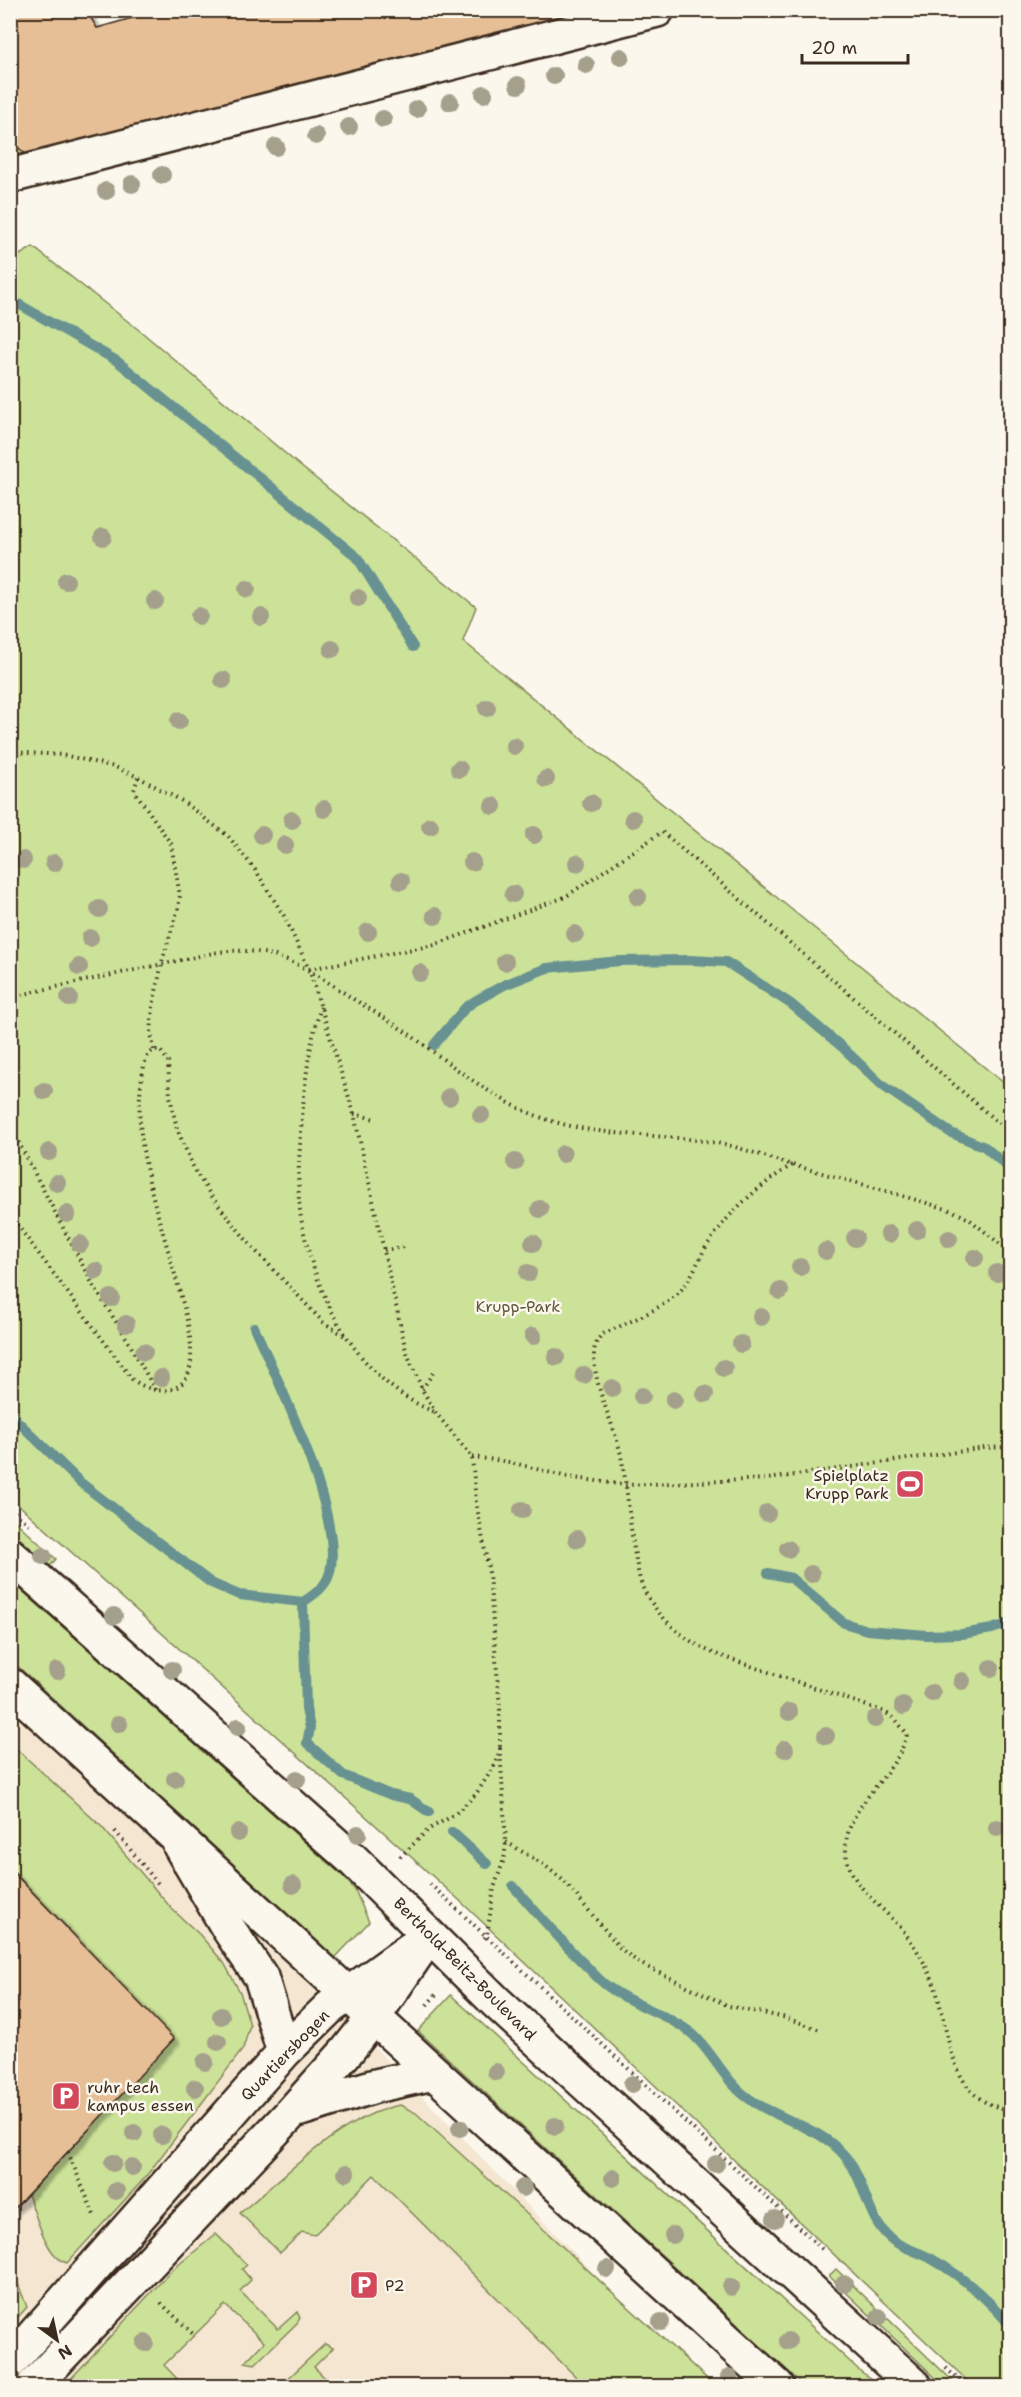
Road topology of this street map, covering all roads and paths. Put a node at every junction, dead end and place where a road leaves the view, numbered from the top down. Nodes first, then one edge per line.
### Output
1 (657, 10) edge
2 (10, 176) edge
3 (10, 752) edge
4 (138, 777) junction
5 (163, 963) junction
6 (309, 969) junction
7 (10, 980) edge
8 (12, 996) edge
9 (321, 1006) junction
10 (10, 1034) edge
11 (154, 1050) junction
12 (354, 1114) junction
13 (375, 1119) dead end
14 (10, 1126) edge
15 (1011, 1132) edge
16 (792, 1165) junction
17 (10, 1215) edge
18 (404, 1248) dead end
19 (384, 1250) junction
20 (1011, 1252) edge
21 (346, 1337) junction
22 (433, 1373) dead end
23 (422, 1389) junction
24 (155, 1390) junction
25 (435, 1412) junction
26 (1011, 1447) edge
27 (472, 1457) junction
28 (626, 1485) junction
29 (10, 1508) edge
30 (36, 1531) dead end
31 (10, 1555) edge
32 (10, 1685) edge
33 (500, 1749) junction
34 (112, 1827) dead end
35 (172, 1833) junction
36 (506, 1842) junction
37 (392, 1849) dead end
38 (400, 1857) junction
39 (408, 1863) dead end
40 (422, 1876) dead end
41 (163, 1889) dead end
42 (487, 1935) junction
43 (429, 1936) junction
44 (348, 1994) junction
45 (373, 2018) junction
46 (820, 2031) dead end
47 (284, 2052) junction
48 (434, 2073) junction
49 (1011, 2109) edge
50 (293, 2111) junction
51 (68, 2152) dead end
52 (109, 2251) junction
53 (828, 2255) dead end
54 (135, 2277) junction
55 (194, 2335) dead end
56 (10, 2362) edge
57 (942, 2364) dead end
58 (33, 2386) edge
59 (777, 2386) edge
60 (915, 2386) edge
61 (965, 2386) edge

1 - 2 main road
3 - 4 path
4 - 5 path
4 - 6 path
5 - 6 path
5 - 8 path
5 - 11 path
6 - 9 path
6 - 15 path
6 - 16 path
7 - 8 path
8 - 10 path
9 - 12 path
9 - 21 path
11 - 21 path
11 - 24 path
12 - 13 path
12 - 19 path
14 - 24 path
16 - 20 path
16 - 28 path
17 - 24 path
18 - 19 path
19 - 23 path
21 - 25 path
22 - 23 path
23 - 25 path
25 - 27 path
26 - 28 path
27 - 28 path
27 - 33 path
28 - 49 path
29 - 30 path
31 - 43 main road, Berthold-Beitz-Boulevard
32 - 35 main road
33 - 36 path
33 - 38 path
34 - 41 path
35 - 44 main road
35 - 47 main road
36 - 42 path
36 - 46 path
37 - 38 path
38 - 39 path
40 - 42 path
42 - 53 path
43 - 44 main road, Quartiersbogen
43 - 45 main road
43 - 60 main road, Berthold-Beitz-Boulevard
44 - 45 main road
44 - 47 main road, Quartiersbogen
45 - 48 main road
45 - 50 main road
47 - 52 main road, Quartiersbogen
48 - 50 main road
48 - 59 main road
50 - 54 main road
51 - 52 path
52 - 56 main road, Quartiersbogen
54 - 55 path
54 - 58 main road
57 - 61 path

